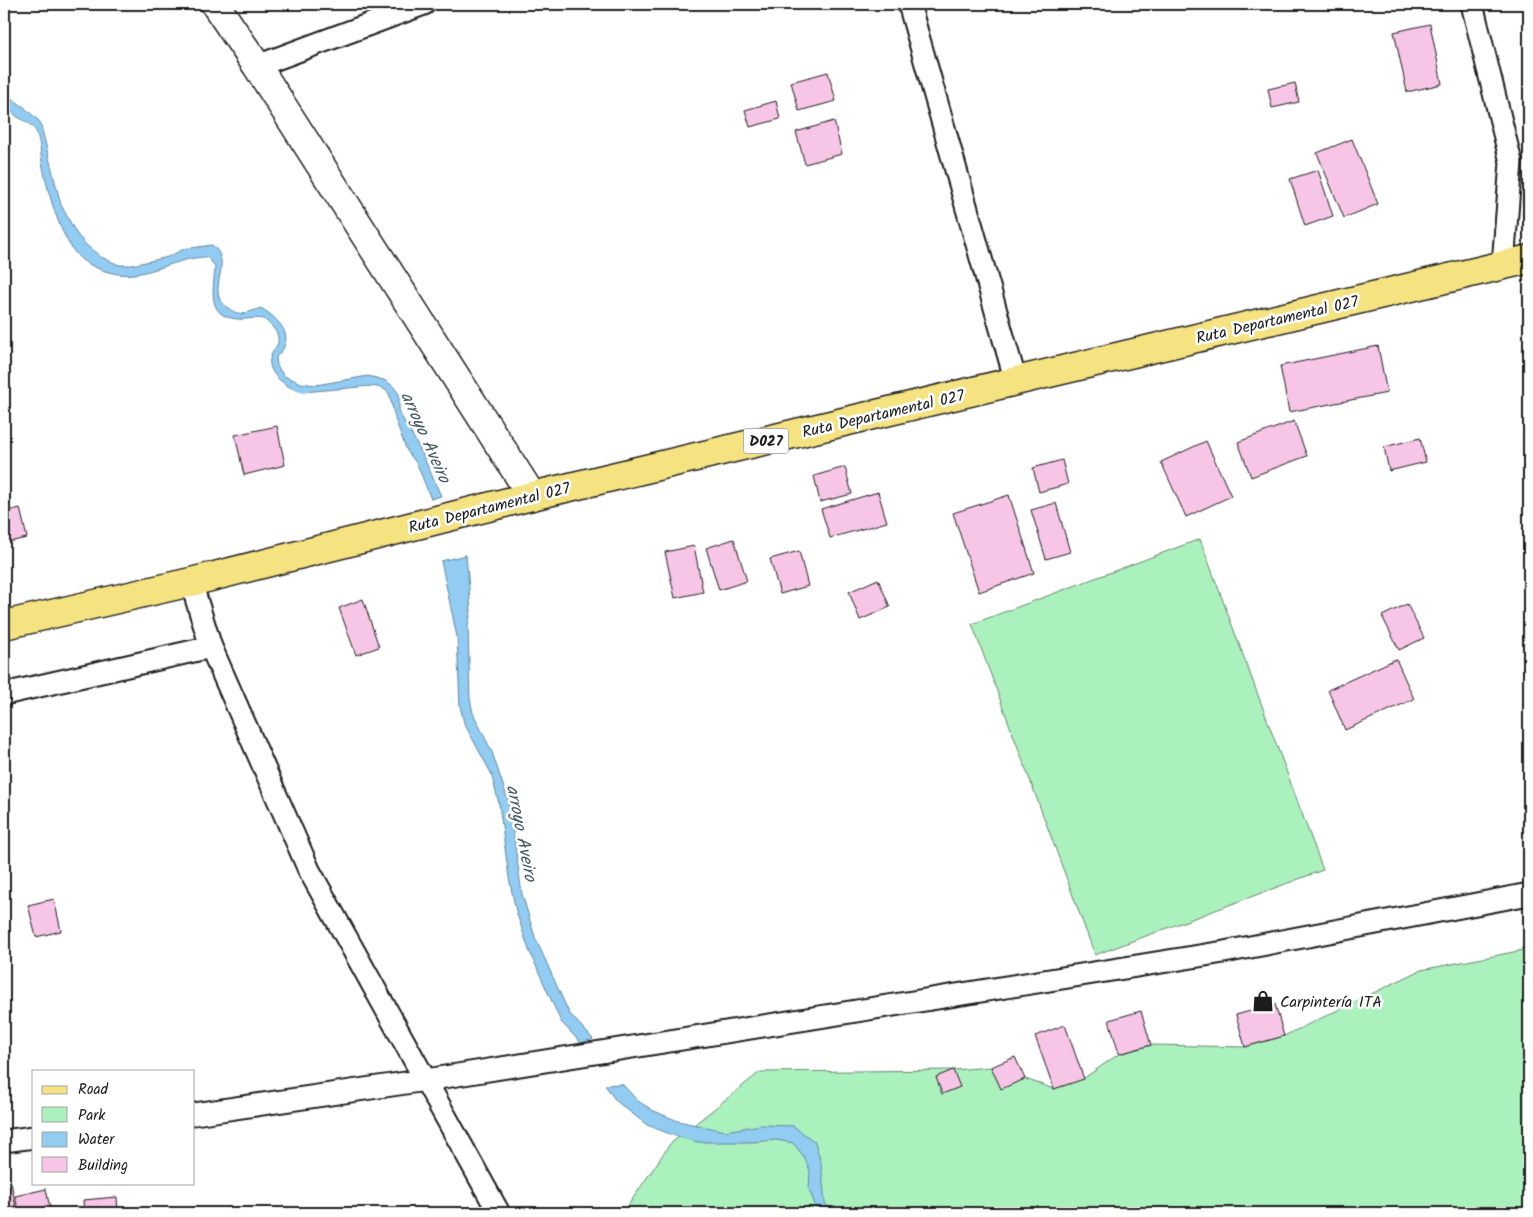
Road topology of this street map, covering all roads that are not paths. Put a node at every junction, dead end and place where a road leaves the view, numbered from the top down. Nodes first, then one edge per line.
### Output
1 (215, 4) edge
2 (424, 4) edge
3 (910, 4) edge
4 (1472, 4) edge
5 (257, 66) junction
6 (1529, 259) edge
7 (1503, 265) junction
8 (1016, 382) junction
9 (532, 496) junction
10 (191, 582) junction
11 (4, 626) edge
12 (211, 647) junction
13 (4, 694) edge
14 (1529, 894) edge
15 (426, 1080) junction
16 (195, 1114) edge
17 (32, 1137) edge
18 (4, 1141) edge
19 (499, 1213) edge

1 - 5 street
2 - 5 street
3 - 8 street
4 - 7 street
5 - 9 street
6 - 7 main road, Ruta Departamental 027 / D027
7 - 8 main road, Ruta Departamental 027 / D027
8 - 9 main road, Ruta Departamental 027 / D027
9 - 10 main road, Ruta Departamental 027 / D027
10 - 11 main road, Ruta Departamental 027 / D027
10 - 12 street
12 - 13 street
12 - 15 street
14 - 15 street
15 - 16 street
15 - 19 street
17 - 18 street

